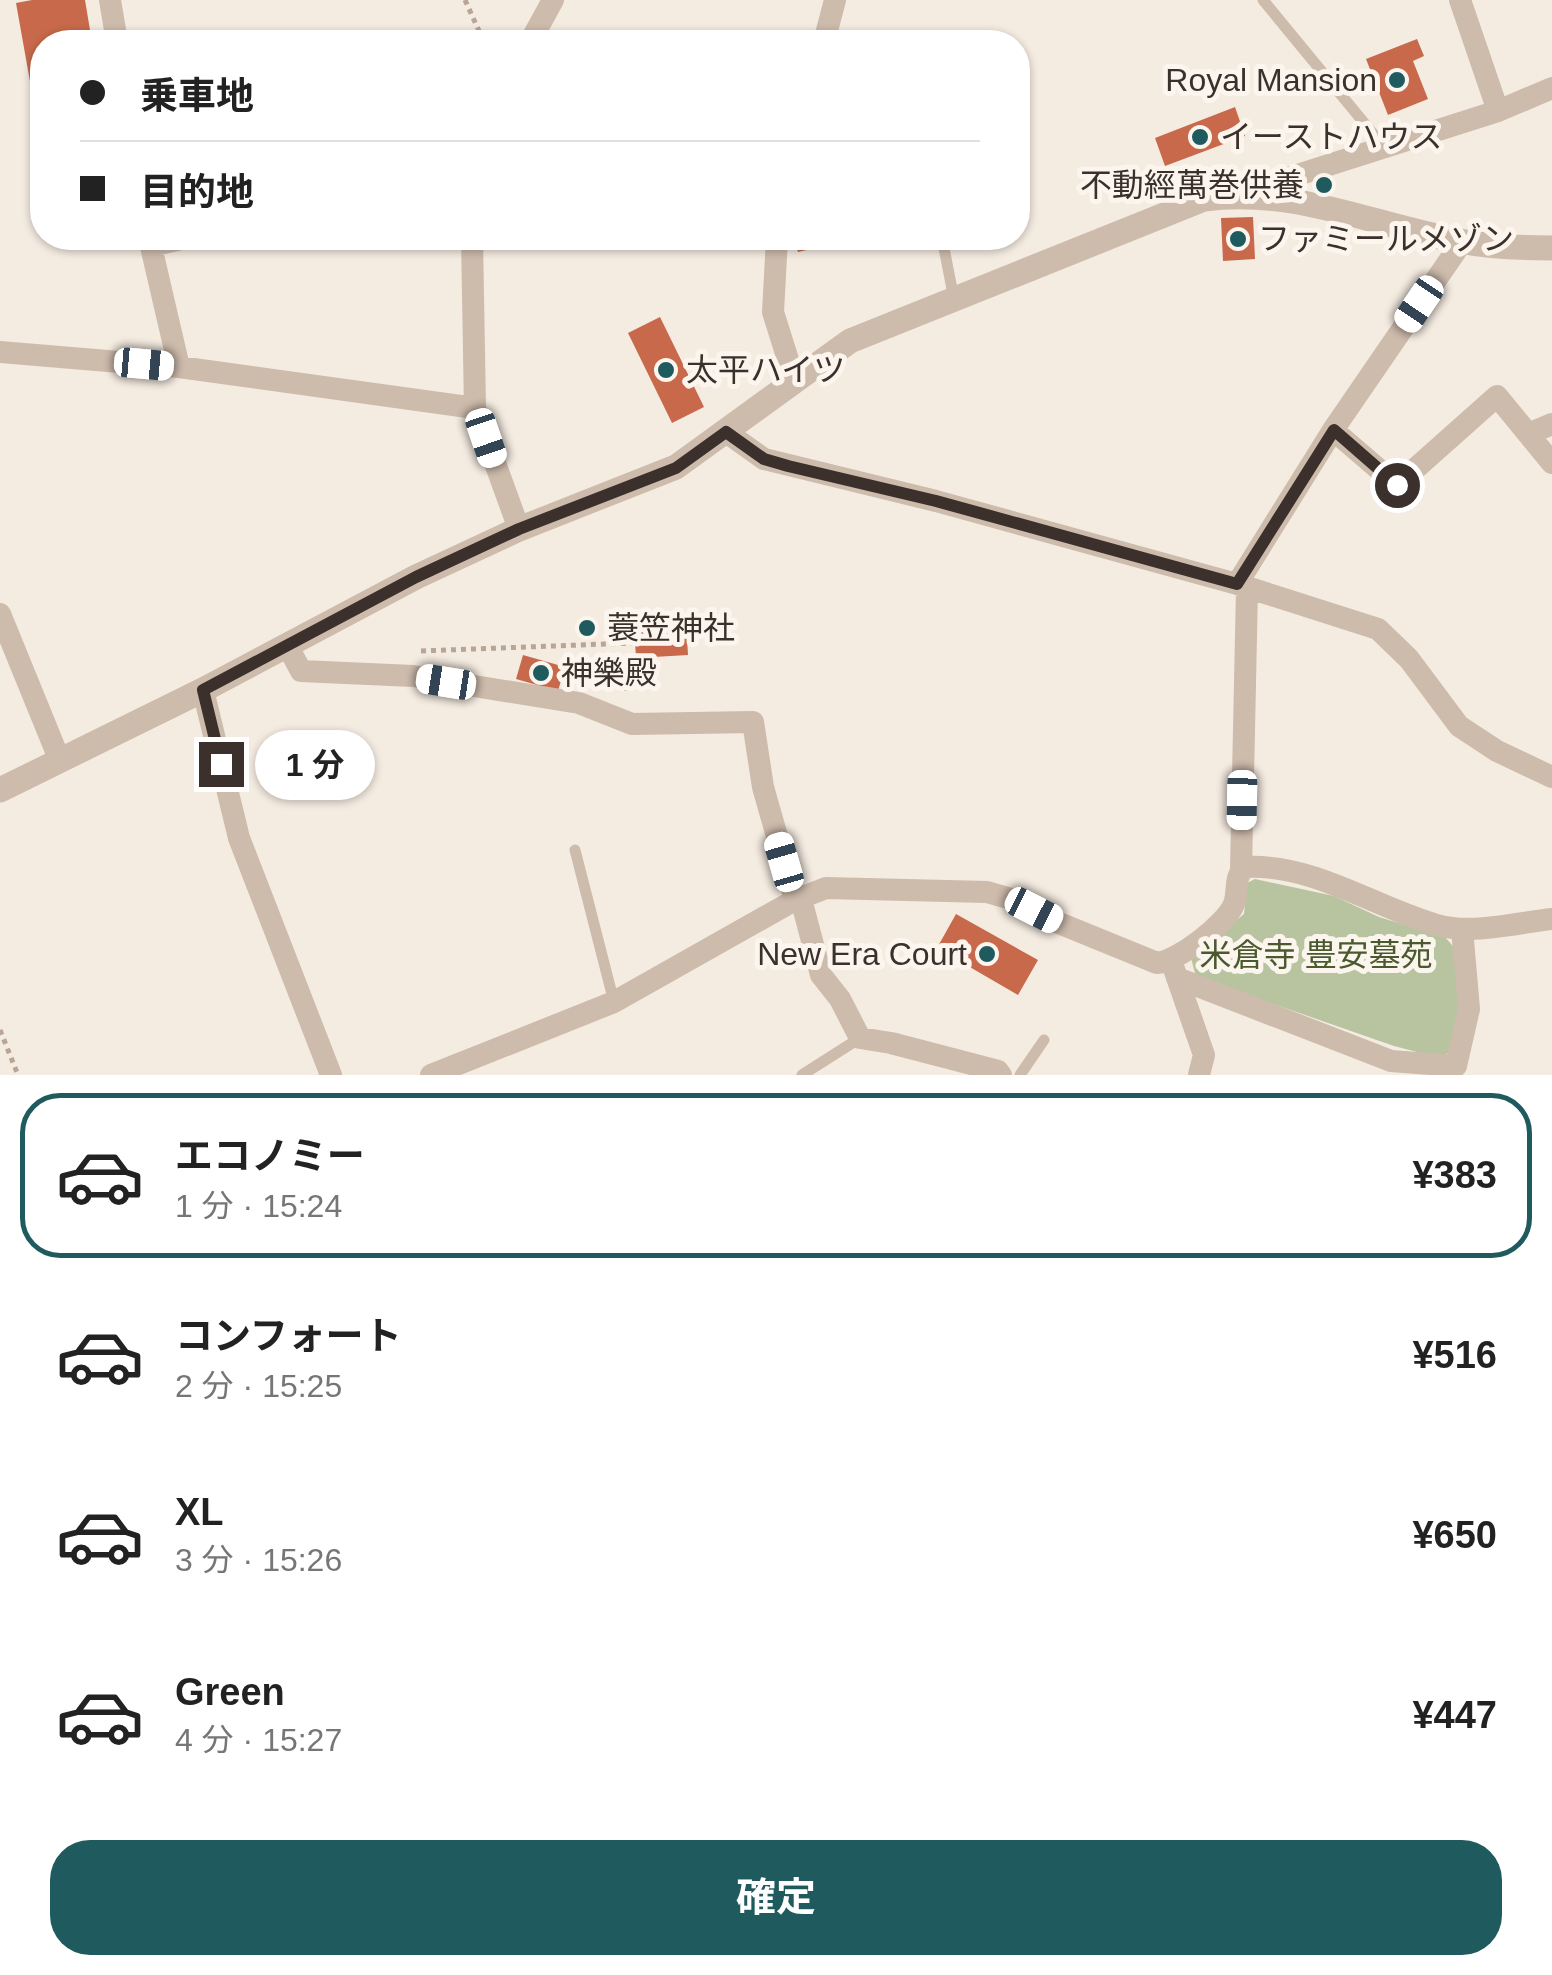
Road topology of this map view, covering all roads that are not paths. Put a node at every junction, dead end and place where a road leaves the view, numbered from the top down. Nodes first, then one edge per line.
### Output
1 (110, 0) edge
2 (553, 0) edge
3 (855, 0) edge
4 (1263, 0) edge
5 (1460, 0) edge
6 (835, 1) edge
7 (115, 30) edge
8 (537, 30) edge
9 (827, 30) edge
10 (1552, 88) edge
11 (1498, 111) junction
12 (1384, 146) junction
13 (1237, 194) junction
14 (1462, 242) junction
15 (1552, 248) edge
16 (152, 250) edge
17 (472, 250) edge
18 (776, 250) edge
19 (944, 250) edge
20 (954, 299) junction
21 (0, 352) edge
22 (179, 368) junction
23 (794, 379) junction
24 (475, 408) junction
25 (1552, 424) edge
26 (1334, 430) junction
27 (726, 432) junction
28 (1528, 434) junction
29 (1552, 463) edge
30 (519, 529) junction
31 (1242, 586) junction
32 (0, 614) edge
33 (287, 645) junction
34 (203, 690) junction
35 (60, 761) junction
36 (1552, 777) edge
37 (0, 790) edge
38 (575, 850) dead end
39 (1241, 870) junction
40 (798, 899) junction
41 (1552, 919) edge
42 (1462, 929) junction
43 (1174, 970) junction
44 (614, 1002) junction
45 (860, 1038) junction
46 (1044, 1040) dead end
47 (1390, 1068) edge
48 (330, 1075) edge
49 (431, 1075) edge
50 (802, 1075) edge
51 (1001, 1075) edge
52 (1020, 1075) edge
53 (1198, 1075) edge

1 - 7 street
2 - 8 street
3 - 6 street
4 - 12 lane
5 - 11 street
6 - 9 street
10 - 11 street
11 - 12 street
12 - 13 street
13 - 14 street
13 - 20 street
14 - 15 street
14 - 26 street
16 - 22 street
17 - 24 street
18 - 23 street
19 - 20 lane
20 - 23 street
21 - 22 street
22 - 24 street
23 - 27 street
24 - 30 street
25 - 28 street
26 - 28 street
26 - 31 street
27 - 30 street
27 - 31 street
28 - 29 street
30 - 33 street
31 - 36 street
31 - 39 street
32 - 35 street
33 - 34 street
33 - 40 street
34 - 35 street
34 - 48 street
35 - 37 street
38 - 44 lane
39 - 42 street
39 - 43 street
40 - 43 street
40 - 44 street
40 - 45 street
41 - 42 street
42 - 47 street
43 - 47 street
43 - 53 street
44 - 49 street
45 - 50 lane
45 - 51 street
46 - 52 lane

